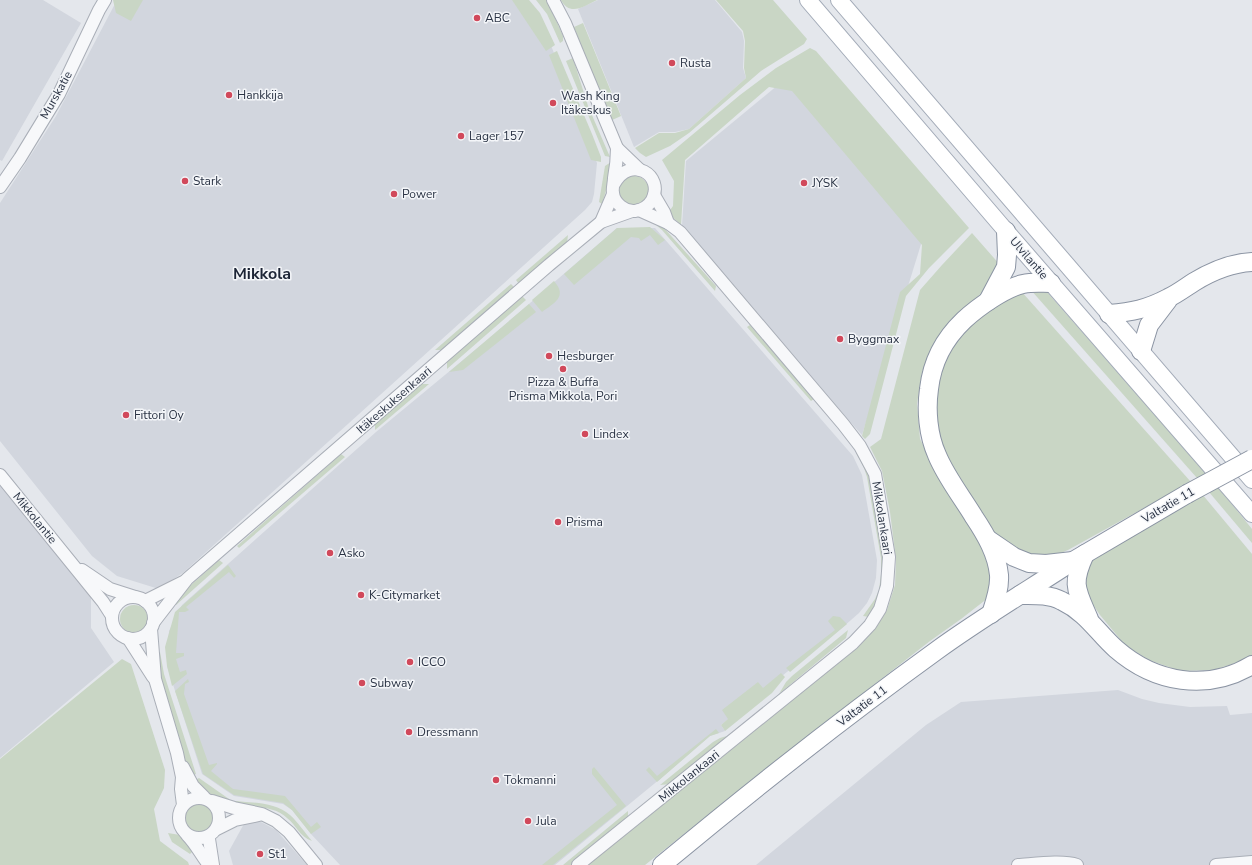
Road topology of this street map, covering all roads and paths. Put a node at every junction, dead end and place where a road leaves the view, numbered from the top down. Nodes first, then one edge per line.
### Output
1 (105, 0) edge
2 (553, 0) edge
3 (808, 0) edge
4 (839, 0) edge
5 (617, 148) junction
6 (640, 170) junction
7 (0, 187) edge
8 (613, 189) junction
9 (654, 195) junction
10 (635, 211) junction
11 (602, 222) junction
12 (668, 224) junction
13 (1006, 231) junction
14 (1252, 262) edge
15 (1051, 283) junction
16 (1170, 298) junction
17 (988, 301) junction
18 (1109, 314) junction
19 (1141, 351) junction
20 (1252, 459) edge
21 (0, 475) edge
22 (1252, 480) edge
23 (1252, 514) edge
24 (989, 540) junction
25 (1079, 557) junction
26 (69, 560) junction
27 (187, 579) junction
28 (1020, 595) junction
29 (141, 599) junction
30 (991, 614) junction
31 (112, 616) junction
32 (1089, 620) junction
33 (152, 626) junction
34 (128, 638) junction
35 (1252, 665) edge
36 (155, 680) junction
37 (177, 752) junction
38 (208, 799) junction
39 (183, 805) junction
40 (262, 814) junction
41 (213, 832) junction
42 (187, 834) junction
43 (1252, 862) edge
44 (209, 865) edge
45 (212, 865) edge
46 (316, 865) edge
47 (578, 865) edge
48 (662, 865) edge
49 (1018, 865) edge
50 (1077, 865) edge
51 (1216, 865) edge

1 - 7 street, Murskatie
2 - 5 street, Itäkeskuksenkaari
3 - 13 main road, Ulvilantie
4 - 18 main road, Ulvilantie
5 - 6 street, Itäkeskuksenkaari
5 - 8 street, Itäkeskuksenkaari
6 - 8 street
6 - 9 street
8 - 10 street
8 - 11 street, Itäkeskuksenkaari
9 - 10 street
9 - 12 street, Mikkolankaari
10 - 11 street, Itäkeskuksenkaari
10 - 12 street, Mikkolankaari
11 - 27 street, Itäkeskuksenkaari
12 - 47 street, Mikkolankaari
13 - 15 main road, Ulvilantie
13 - 17 highway
14 - 16 highway
15 - 17 highway
15 - 23 main road, Ulvilantie
16 - 18 highway
16 - 19 highway
17 - 24 highway
18 - 19 main road, Ulvilantie
19 - 22 main road, Ulvilantie
20 - 25 highway, Valtatie 11, bridge
21 - 26 street, Mikkolantie
24 - 25 highway
24 - 30 highway
25 - 28 highway, Valtatie 11
25 - 32 highway
26 - 29 street, Mikkolantie
26 - 31 street, Mikkolantie
27 - 29 street, Itäkeskuksenkaari
27 - 33 street, Itäkeskuksenkaari
28 - 30 highway, Valtatie 11
28 - 32 highway
29 - 31 street
29 - 33 street
30 - 48 highway, Valtatie 11
31 - 34 street
32 - 35 highway
33 - 34 street
33 - 36 street
34 - 36 street
36 - 37 street
37 - 38 street
37 - 39 street
38 - 39 street
38 - 40 street
38 - 41 street
39 - 42 street
40 - 41 street
40 - 46 street
41 - 42 street
41 - 45 street
42 - 44 street
43 - 51 street
49 - 50 street

